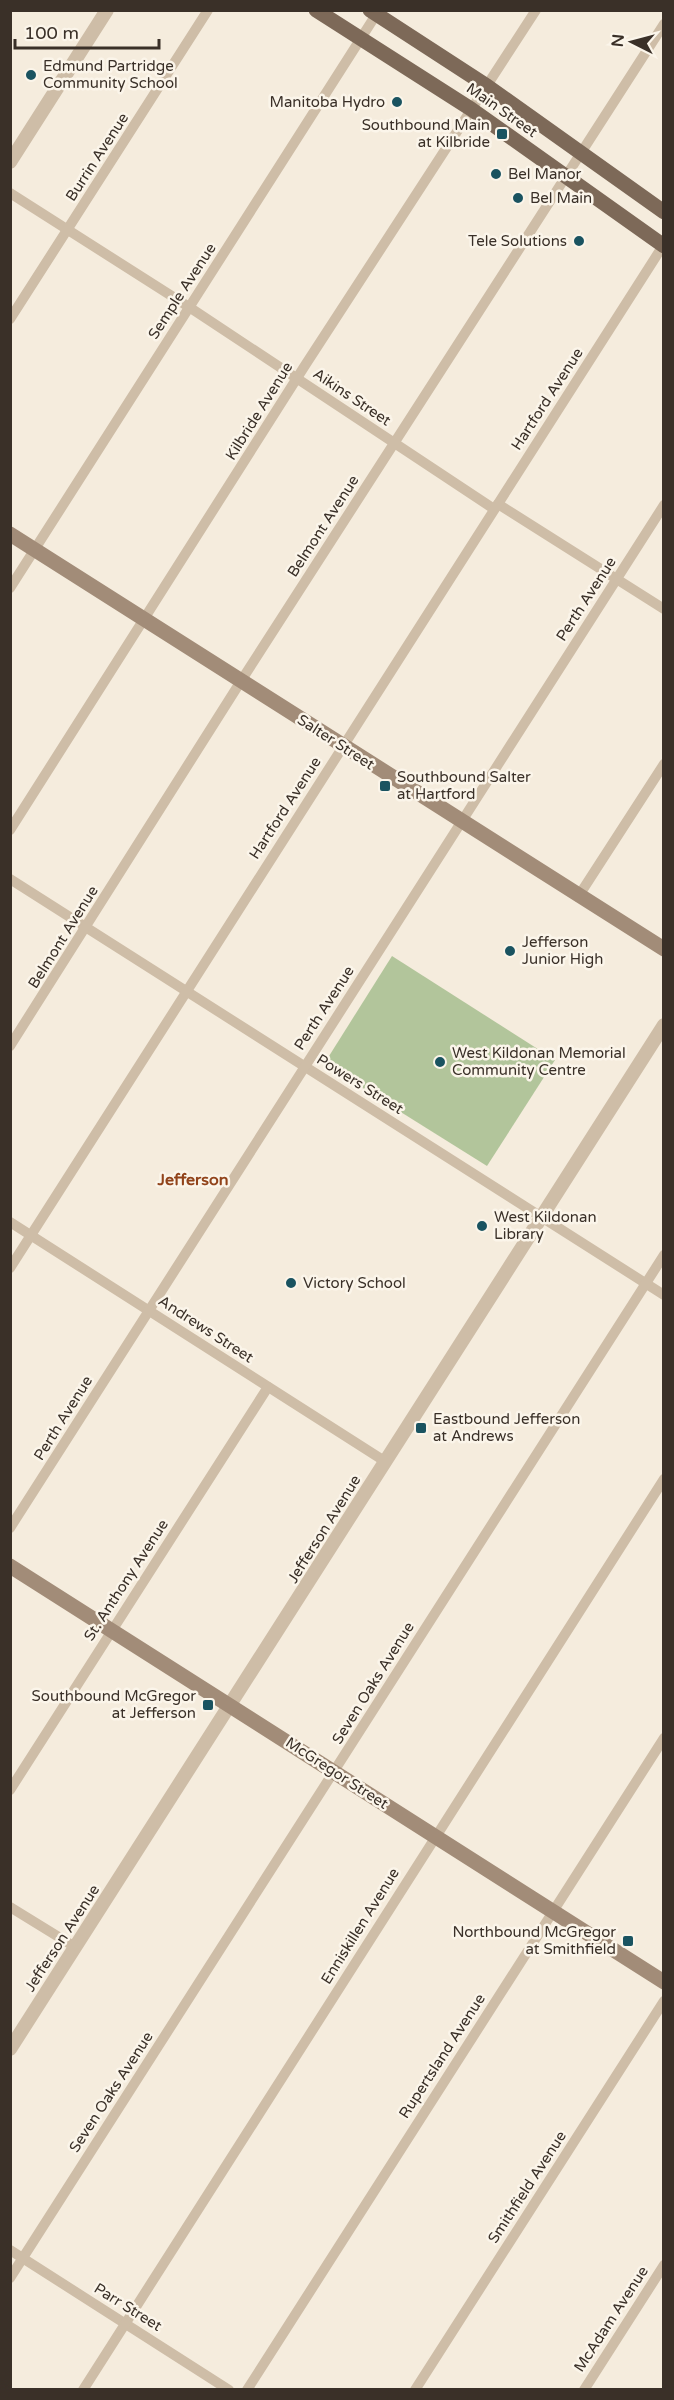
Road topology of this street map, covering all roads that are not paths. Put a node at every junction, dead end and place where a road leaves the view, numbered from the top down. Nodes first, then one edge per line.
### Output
1 (107, 10) edge
2 (208, 10) edge
3 (316, 10) edge
4 (536, 10) edge
5 (375, 12) edge
6 (663, 24) edge
7 (362, 37) junction
8 (487, 86) junction
9 (471, 109) junction
10 (580, 153) junction
11 (10, 162) edge
12 (564, 176) junction
13 (10, 193) edge
14 (663, 212) edge
15 (68, 230) junction
16 (663, 245) edge
17 (189, 307) junction
18 (10, 320) edge
19 (297, 378) junction
20 (395, 444) junction
21 (663, 505) edge
22 (496, 507) junction
23 (10, 534) edge
24 (35, 549) junction
25 (616, 579) junction
26 (10, 588) edge
27 (663, 609) edge
28 (145, 620) junction
29 (241, 681) junction
30 (343, 746) junction
31 (663, 764) edge
32 (461, 822) junction
33 (10, 830) edge
34 (10, 879) edge
35 (578, 897) junction
36 (87, 928) junction
37 (663, 949) edge
38 (186, 991) junction
39 (663, 1025) edge
40 (10, 1046) edge
41 (305, 1067) junction
42 (542, 1218) junction
43 (10, 1222) edge
44 (32, 1235) junction
45 (663, 1256) edge
46 (10, 1268) edge
47 (645, 1284) junction
48 (663, 1295) edge
49 (148, 1310) junction
50 (268, 1386) junction
51 (386, 1462) junction
52 (663, 1479) edge
53 (10, 1528) edge
54 (10, 1566) edge
55 (111, 1630) junction
56 (232, 1705) junction
57 (663, 1738) edge
58 (334, 1772) junction
59 (10, 1790) edge
60 (435, 1836) junction
61 (10, 1907) edge
62 (552, 1912) junction
63 (75, 1947) junction
64 (663, 1982) edge
65 (663, 2001) edge
66 (10, 2049) edge
67 (10, 2250) edge
68 (23, 2258) junction
69 (663, 2265) edge
70 (10, 2278) edge
71 (125, 2324) junction
72 (83, 2390) edge
73 (229, 2390) edge
74 (247, 2390) edge
75 (415, 2390) edge
76 (584, 2390) edge

1 - 11 street
2 - 15 street, Burrin Avenue
3 - 7 main road, Main Street
4 - 8 street, Kilbride Avenue
5 - 7 street, Semple Avenue
5 - 8 main road, Main Street
6 - 10 street, Belmont Avenue
7 - 9 main road, Main Street
7 - 17 street, Semple Avenue
8 - 9 street, Kilbride Avenue
8 - 10 main road, Main Street
9 - 12 main road, Main Street
9 - 19 street, Kilbride Avenue
10 - 12 street, Belmont Avenue
10 - 14 main road, Main Street
12 - 16 main road, Main Street
12 - 20 street, Belmont Avenue
13 - 15 street, Aikins Street
15 - 17 street, Aikins Street
15 - 18 street, Burrin Avenue
16 - 22 street, Hartford Avenue
17 - 19 street, Aikins Street
17 - 24 street, Semple Avenue
19 - 20 street, Aikins Street
19 - 28 street, Kilbride Avenue
20 - 22 street, Aikins Street
20 - 29 street, Belmont Avenue
21 - 25 street, Perth Avenue
22 - 25 street, Aikins Street
22 - 30 street, Hartford Avenue
23 - 24 main road, Salter Street
24 - 26 street, Semple Avenue
24 - 28 main road, Salter Street
25 - 27 street, Aikins Street
25 - 32 street, Perth Avenue
28 - 29 main road, Salter Street
28 - 33 street, Kilbride Avenue
29 - 30 main road, Salter Street
29 - 36 street, Belmont Avenue
30 - 32 main road, Salter Street
30 - 38 street, Hartford Avenue
31 - 35 street
32 - 35 main road, Salter Street
32 - 41 street, Perth Avenue
34 - 36 street, Powers Street
35 - 37 main road, Salter Street
36 - 38 street, Powers Street
36 - 40 street, Belmont Avenue
38 - 41 street, Powers Street
38 - 44 street, Hartford Avenue
39 - 42 street, Jefferson Avenue
41 - 42 street, Powers Street
41 - 49 street, Perth Avenue
42 - 47 street, Powers Street
42 - 51 street, Jefferson Avenue
43 - 44 street, Andrews Street
44 - 46 street, Hartford Avenue
44 - 49 street, Andrews Street
45 - 47 street, Seven Oaks Avenue
47 - 48 street, Powers Street
47 - 58 street, Seven Oaks Avenue
49 - 50 street, Andrews Street
49 - 53 street, Perth Avenue
50 - 51 street, Andrews Street
50 - 55 street, St. Anthony Avenue
51 - 56 street, Jefferson Avenue
52 - 60 street, Enniskillen Avenue
54 - 55 main road, McGregor Street
55 - 56 main road, McGregor Street
55 - 59 street, St. Anthony Avenue
56 - 58 main road, McGregor Street
56 - 63 street, Jefferson Avenue
57 - 62 street, Rupertsland Avenue
58 - 60 main road, McGregor Street
58 - 68 street, Seven Oaks Avenue
60 - 62 main road, McGregor Street
60 - 71 street, Enniskillen Avenue
61 - 63 street
62 - 64 main road, McGregor Street
62 - 74 street, Rupertsland Avenue
63 - 66 street, Jefferson Avenue
65 - 75 street, Smithfield Avenue
67 - 68 street, Parr Street
68 - 70 street, Seven Oaks Avenue
68 - 71 street, Parr Street
69 - 76 street, McAdam Avenue
71 - 72 street, Enniskillen Avenue
71 - 73 street, Parr Street

